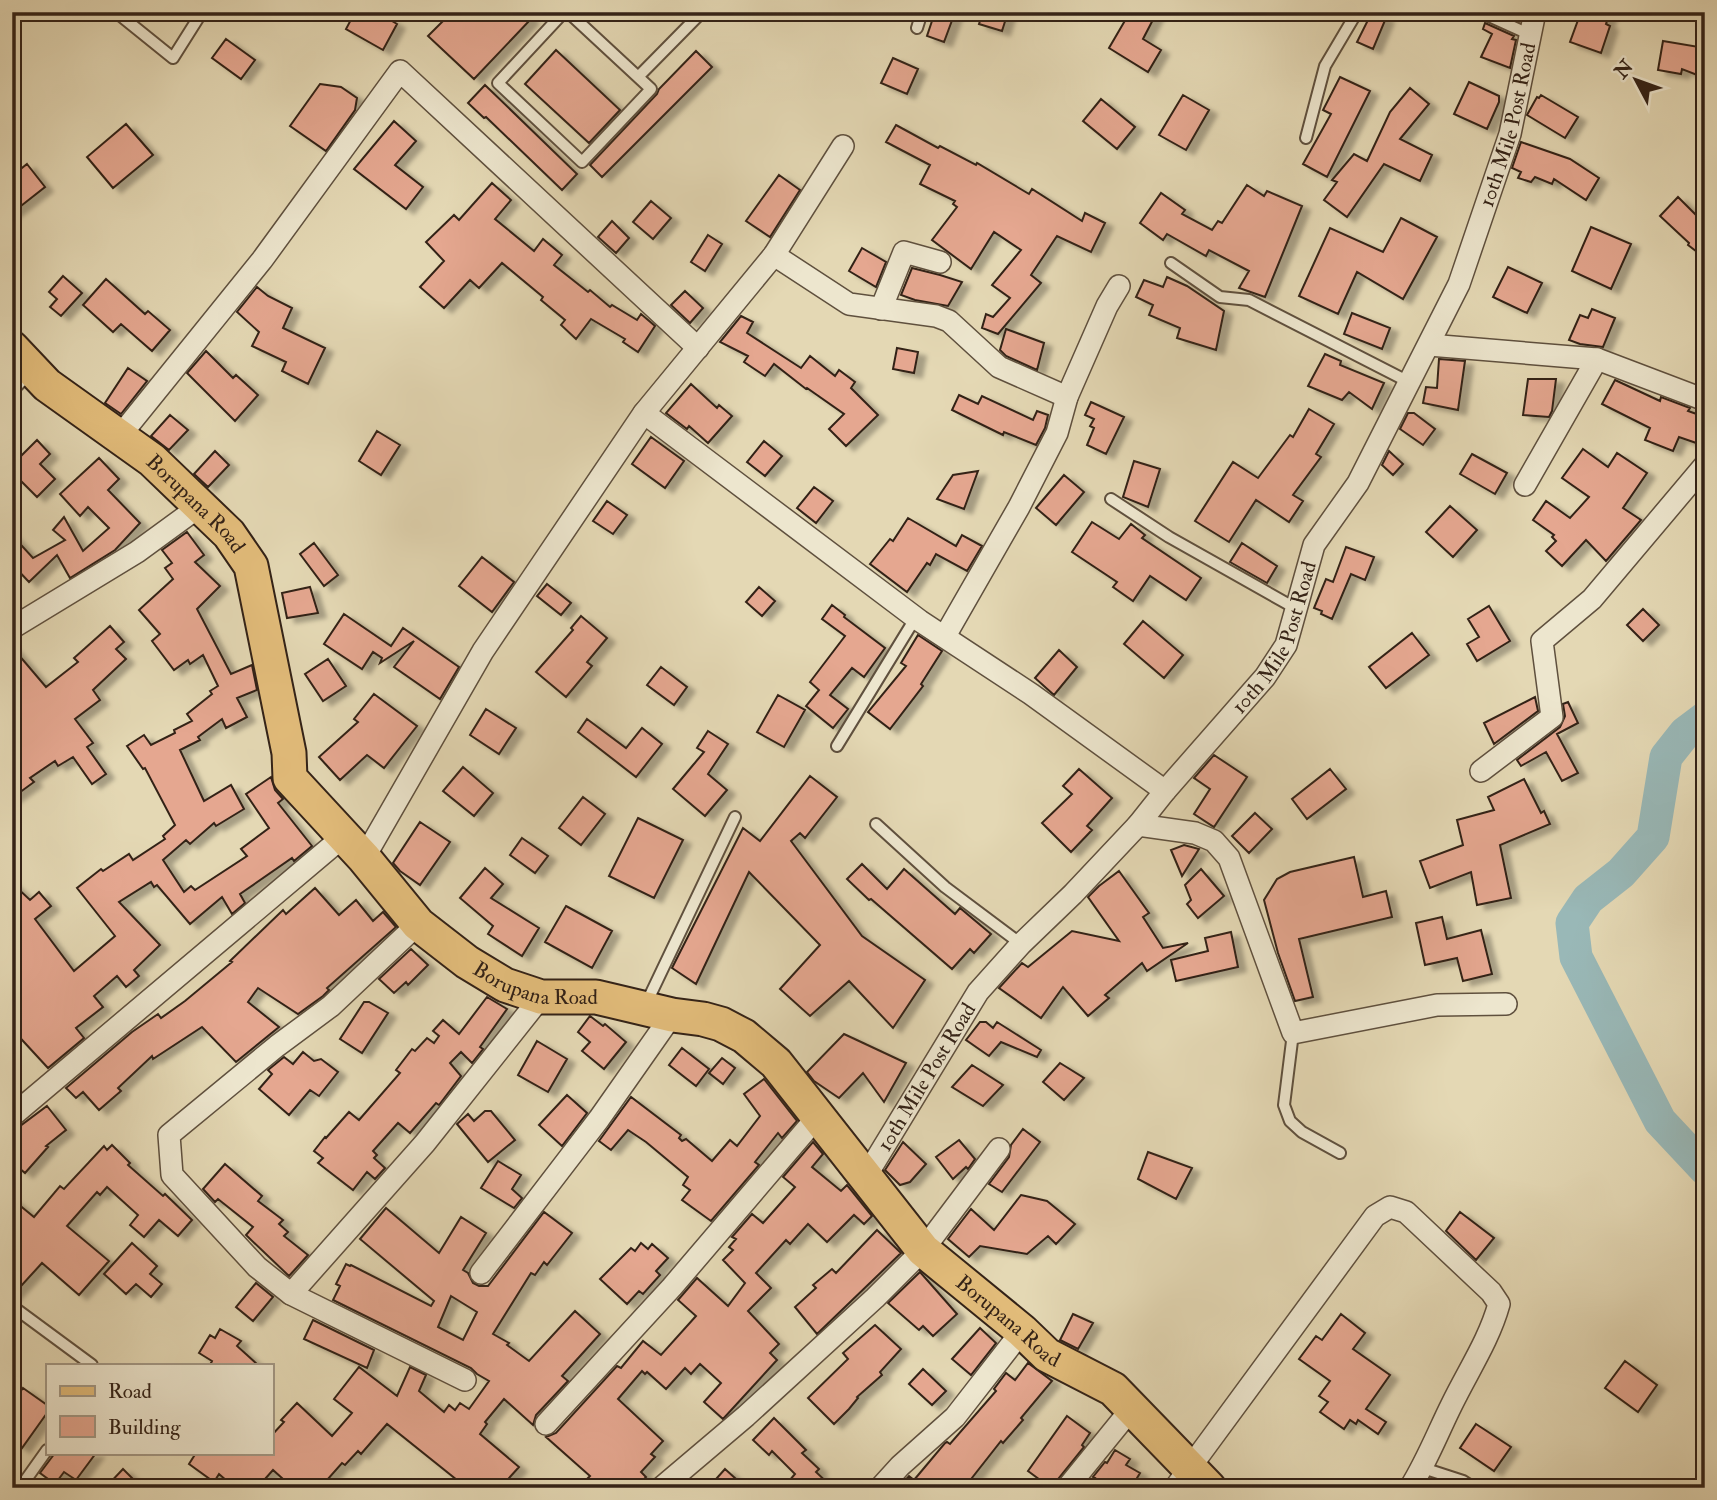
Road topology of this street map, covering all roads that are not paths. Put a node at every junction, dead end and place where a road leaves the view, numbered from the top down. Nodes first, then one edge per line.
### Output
1 (116, 12) edge
2 (202, 12) edge
3 (566, 12) edge
4 (702, 12) edge
5 (922, 12) edge
6 (1357, 12) edge
7 (1480, 12) edge
8 (1535, 12) edge
9 (917, 28) dead end
10 (1529, 34) junction
11 (638, 77) junction
12 (1306, 138) dead end
13 (843, 146) dead end
14 (774, 255) junction
15 (940, 262) dead end
16 (1171, 262) dead end
17 (1119, 286) dead end
18 (881, 309) junction
19 (1429, 345) junction
20 (698, 348) junction
21 (1597, 359) junction
22 (19, 370) edge
23 (1409, 382) junction
24 (1067, 397) junction
25 (1705, 400) edge
26 (644, 413) junction
27 (119, 437) junction
28 (1705, 464) edge
29 (1525, 485) dead end
30 (1111, 499) dead end
31 (200, 506) junction
32 (1295, 608) junction
33 (916, 617) junction
34 (12, 628) edge
35 (944, 636) junction
36 (837, 746) dead end
37 (1481, 771) dead end
38 (1164, 791) junction
39 (735, 817) dead end
40 (876, 824) dead end
41 (1138, 825) junction
42 (354, 847) junction
43 (418, 924) junction
44 (1021, 944) junction
45 (541, 997) junction
46 (1506, 1004) dead end
47 (658, 1011) junction
48 (1293, 1033) junction
49 (12, 1116) edge
50 (818, 1116) junction
51 (999, 1149) dead end
52 (1340, 1153) dead end
53 (866, 1177) junction
54 (923, 1250) junction
55 (481, 1273) dead end
56 (291, 1294) junction
57 (12, 1306) edge
58 (1022, 1331) junction
59 (91, 1364) edge
60 (465, 1380) dead end
61 (1132, 1408) junction
62 (546, 1424) dead end
63 (46, 1451) edge
64 (1423, 1468) junction
65 (1192, 1481) edge
66 (20, 1488) edge
67 (661, 1488) edge
68 (880, 1488) edge
69 (1067, 1488) edge
70 (1410, 1488) edge
71 (1474, 1488) edge

1 - 2 lane
3 - 11 lane
3 - 11 lane
4 - 11 lane
5 - 9 lane
6 - 12 lane
7 - 10 lane
8 - 10 street, 10th Mile Post Road
10 - 19 street, 10th Mile Post Road
13 - 14 street
14 - 18 street
14 - 20 street
15 - 18 street
16 - 23 lane
17 - 24 street
18 - 24 street
19 - 21 street
19 - 23 street, 10th Mile Post Road
20 - 26 street
20 - 27 street
21 - 25 street
21 - 29 street
22 - 27 main road, Borupana Road
23 - 32 street, 10th Mile Post Road
24 - 35 street
26 - 33 street
26 - 42 street
27 - 31 main road, Borupana Road
28 - 37 street
30 - 32 lane
31 - 34 street
31 - 42 main road, Borupana Road
32 - 38 street, 10th Mile Post Road
33 - 35 street
33 - 36 lane
35 - 38 street
38 - 41 street, 10th Mile Post Road
39 - 47 lane
40 - 44 lane
41 - 44 street, 10th Mile Post Road
41 - 48 street
42 - 43 main road, Borupana Road
42 - 49 street
43 - 45 main road, Borupana Road
43 - 56 street
44 - 53 street, 10th Mile Post Road
45 - 47 main road, Borupana Road
45 - 56 street
46 - 48 street
47 - 50 main road, Borupana Road
47 - 55 street
48 - 52 lane
50 - 53 main road, Borupana Road
50 - 62 street
51 - 54 street
53 - 54 main road, Borupana Road
54 - 58 main road, Borupana Road
54 - 67 street
56 - 60 street
57 - 59 lane
58 - 61 main road, Borupana Road
58 - 68 street
61 - 65 main road, Borupana Road
61 - 69 street
63 - 66 lane
64 - 65 street
64 - 70 street
64 - 71 lane

